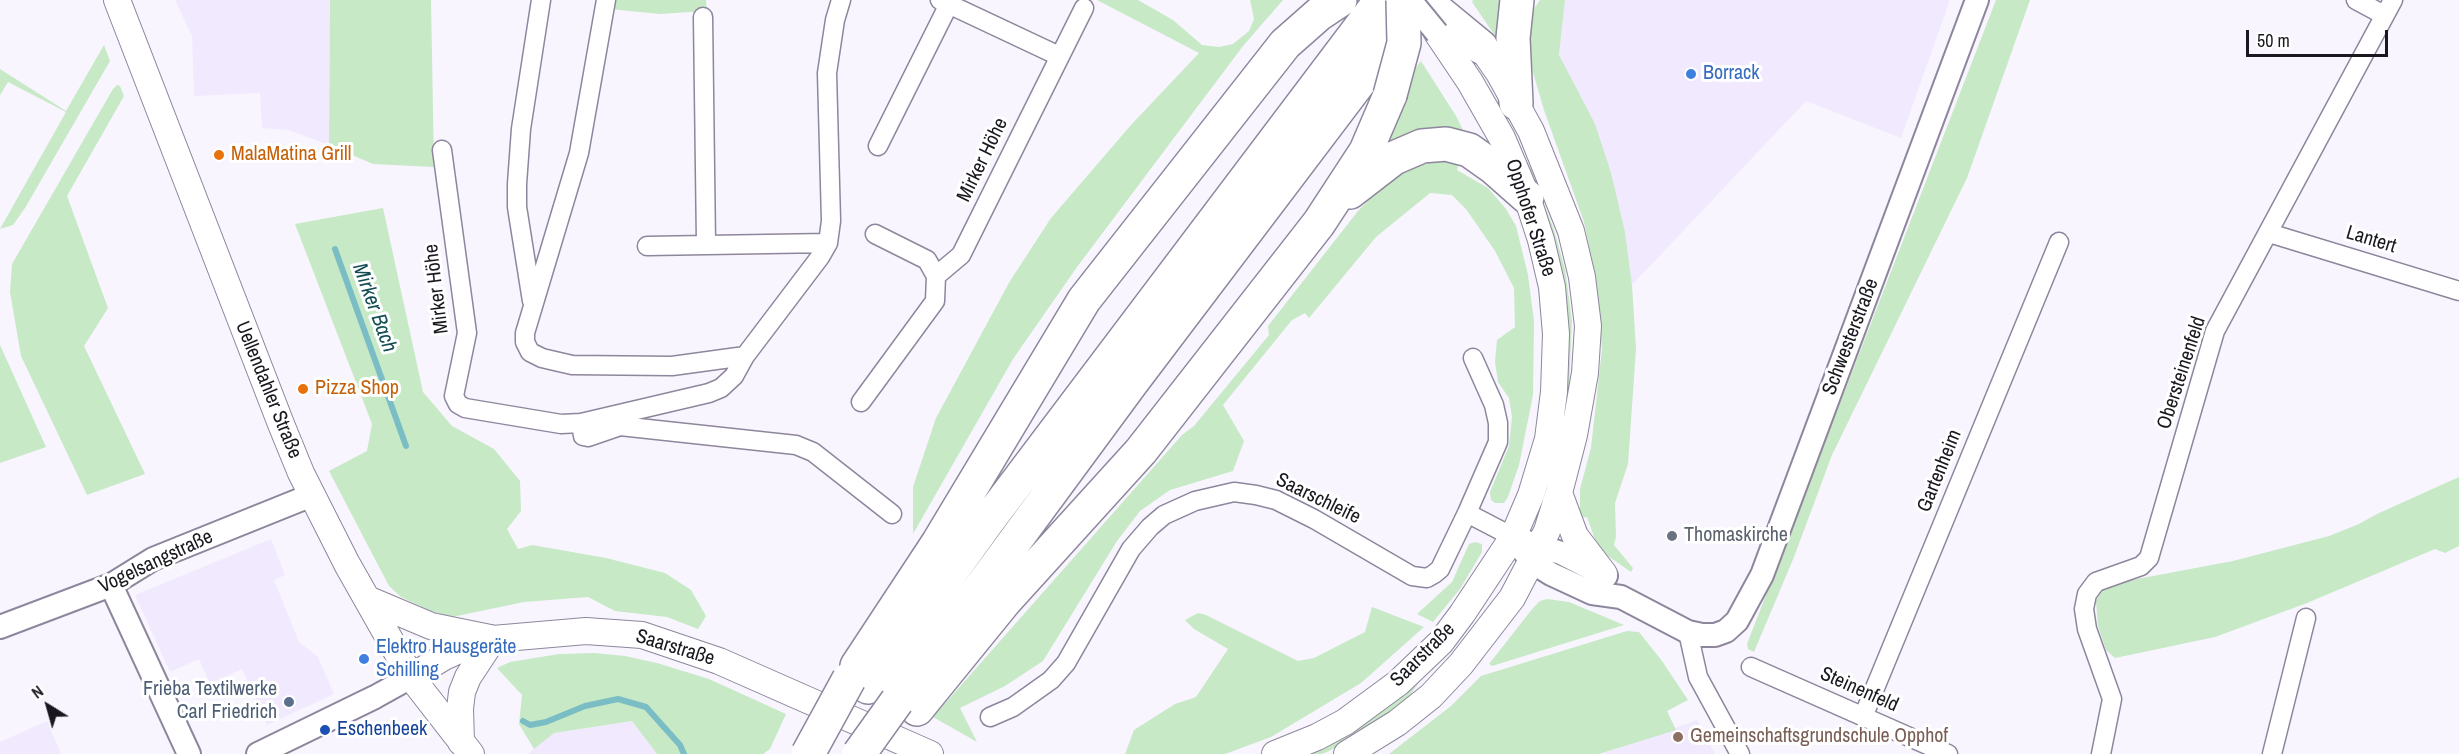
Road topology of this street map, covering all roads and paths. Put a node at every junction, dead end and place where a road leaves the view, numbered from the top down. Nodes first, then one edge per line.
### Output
1 (117, 0) edge
2 (541, 0) edge
3 (606, 0) edge
4 (841, 0) edge
5 (1305, 0) edge
6 (1340, 0) edge
7 (1381, 0) edge
8 (1517, 0) edge
9 (1977, 0) edge
10 (2356, 0) edge
11 (945, 2) edge
12 (1430, 6) edge
13 (1084, 8) dead end
14 (2389, 8) edge
15 (703, 17) dead end
16 (1285, 44) junction
17 (1480, 47) joint
18 (1059, 56) junction
19 (1516, 103) junction
20 (878, 146) dead end
21 (442, 150) dead end
22 (1527, 196) junction
23 (1319, 223) junction
24 (2269, 233) junction
25 (875, 234) dead end
26 (2058, 242) dead end
27 (828, 243) junction
28 (706, 244) junction
29 (647, 246) dead end
30 (936, 276) junction
31 (2459, 291) edge
32 (533, 308) junction
33 (745, 356) junction
34 (1473, 358) dead end
35 (861, 402) dead end
36 (581, 423) junction
37 (1559, 493) junction
38 (312, 495) junction
39 (1467, 513) junction
40 (892, 514) dead end
41 (1513, 537) junction
42 (1536, 554) junction
43 (1604, 574) junction
44 (111, 585) junction
45 (1621, 597) junction
46 (367, 599) junction
47 (2306, 618) dead end
48 (0, 627) edge
49 (1688, 632) junction
50 (493, 639) junction
51 (1751, 667) dead end
52 (411, 677) junction
53 (858, 683) junction
54 (907, 705) junction
55 (990, 717) dead end
56 (1863, 717) junction
57 (466, 748) edge
58 (189, 754) edge
59 (258, 754) edge
60 (808, 754) edge
61 (820, 754) edge
62 (860, 754) edge
63 (876, 754) edge
64 (930, 754) edge
65 (1275, 754) edge
66 (1347, 754) edge
67 (1740, 754) edge
68 (1948, 754) edge
69 (2101, 754) edge
70 (2272, 754) edge

1 - 38 main road, Uellendahler Straße
2 - 32 street
3 - 32 street
4 - 27 street, Mirker Höhe
5 - 16 highway
6 - 16 highway
7 - 53 highway
8 - 19 highway
9 - 49 street, Schwesterstraße
10 - 14 street
11 - 18 street
11 - 20 street
12 - 17 highway
12 - 22 main road, Opphofer Straße
12 - 23 highway, bridge
12 - 54 highway
13 - 18 street, Mirker Höhe
14 - 24 street, Obersteinenfeld
15 - 28 street
16 - 53 highway
17 - 19 main road, Opphofer Straße
18 - 30 street, Mirker Höhe
19 - 37 main road, Opphofer Straße
21 - 36 street, Mirker Höhe
22 - 23 highway
22 - 41 main road, Opphofer Straße
23 - 54 highway
24 - 31 street, Lantert
24 - 69 street, Obersteinenfeld
25 - 30 street
26 - 56 street, Gartenheim
27 - 28 street
27 - 33 street, Mirker Höhe
28 - 29 street
30 - 35 street
32 - 33 street
33 - 36 street, Mirker Höhe
34 - 39 street, Saarschleife
36 - 40 street, Mirker Höhe
37 - 42 main road, Opphofer Straße
37 - 43 main road
38 - 44 street, Vogelsangstraße
38 - 46 main road, Uellendahler Straße
39 - 41 street
39 - 55 street, Saarschleife
41 - 42 street
41 - 65 main road, Saarstraße
42 - 43 street
42 - 45 street
42 - 66 main road, Saarstraße
43 - 45 street
44 - 48 street, Vogelsangstraße
44 - 58 street
45 - 49 street
46 - 50 main road
46 - 52 main road, Uellendahler Straße
47 - 70 street
49 - 67 street
50 - 52 main road, Saarstraße
50 - 57 main road
50 - 64 main road, Saarstraße
51 - 56 street, Steinenfeld
52 - 57 main road, Uellendahler Straße
52 - 59 street
53 - 60 highway, bridge
53 - 61 highway
54 - 62 highway, bridge
54 - 63 highway
56 - 68 street, Steinenfeld

